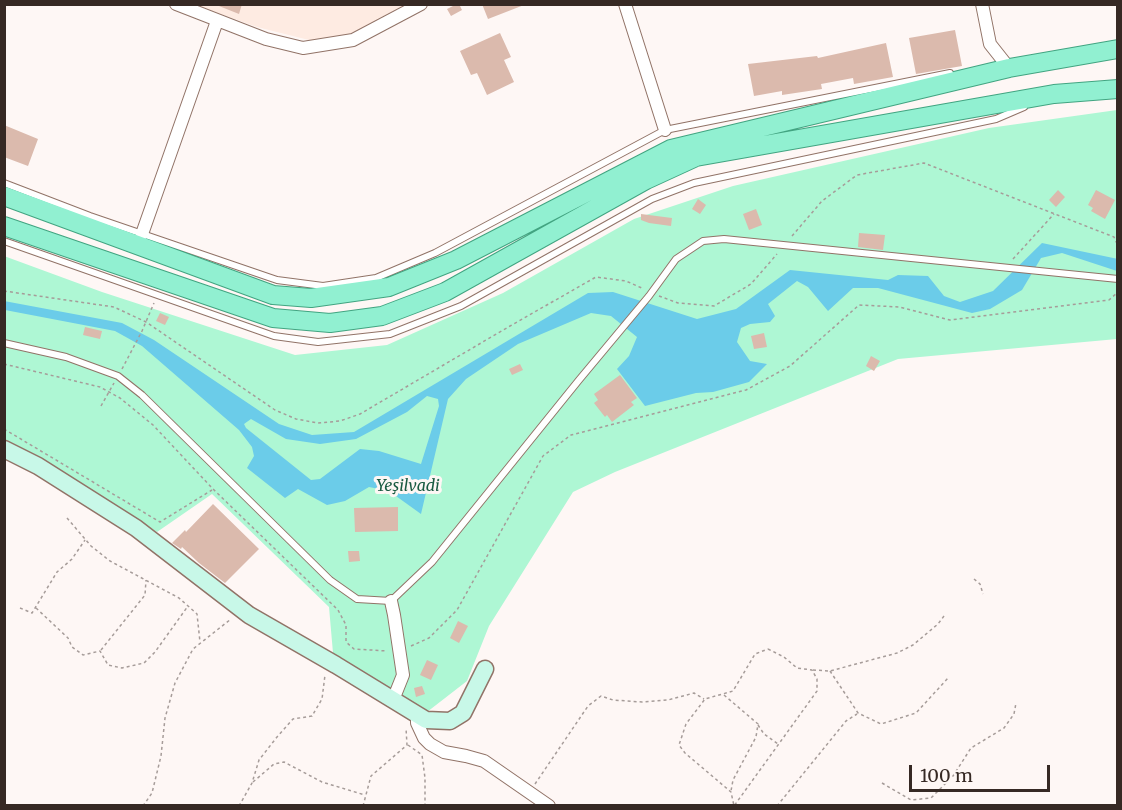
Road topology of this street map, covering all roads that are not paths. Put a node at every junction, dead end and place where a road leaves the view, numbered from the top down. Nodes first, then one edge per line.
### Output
1 (176, 4) edge
2 (421, 4) edge
3 (625, 4) edge
4 (982, 4) edge
5 (218, 21) junction
6 (1118, 49) edge
7 (978, 68) dead end
8 (1009, 68) junction
9 (955, 72) dead end
10 (1118, 89) edge
11 (1054, 94) junction
12 (665, 130) junction
13 (4, 183) edge
14 (4, 196) edge
15 (4, 226) edge
16 (142, 234) junction
17 (4, 241) edge
18 (1118, 279) edge
19 (4, 343) edge
20 (4, 449) edge
21 (391, 601) junction
22 (485, 669) dead end
23 (405, 707) junction
24 (549, 806) edge

1 - 5 street
2 - 5 street
3 - 12 street
4 - 8 street
5 - 16 street
6 - 8 main road
7 - 8 lane
8 - 14 main road
9 - 12 lane
10 - 11 main road
11 - 15 main road
11 - 17 lane
12 - 16 lane
13 - 16 lane
18 - 21 lane
19 - 21 lane
20 - 23 street
21 - 23 street
22 - 23 street
23 - 24 street

